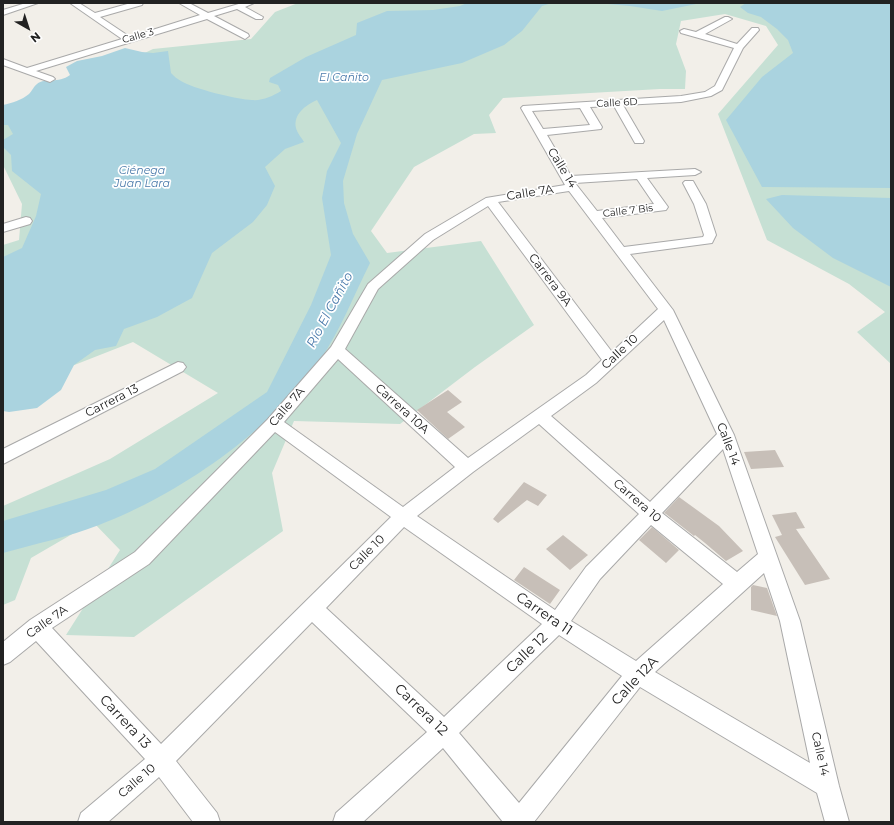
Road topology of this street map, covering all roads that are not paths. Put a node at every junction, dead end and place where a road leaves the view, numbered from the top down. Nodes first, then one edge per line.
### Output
1 (34, 3) edge
2 (74, 3) edge
3 (139, 3) edge
4 (184, 3) edge
5 (250, 3) edge
6 (21, 5) edge
7 (238, 7) junction
8 (3, 13) edge
9 (95, 16) junction
10 (206, 16) junction
11 (259, 17) dead end
12 (728, 19) dead end
13 (755, 30) dead end
14 (684, 31) dead end
15 (699, 34) junction
16 (245, 36) dead end
17 (128, 39) junction
18 (739, 47) junction
19 (3, 62) edge
20 (26, 70) junction
21 (50, 79) dead end
22 (617, 103) junction
23 (583, 104) junction
24 (526, 108) joint
25 (540, 132) junction
26 (639, 141) dead end
27 (695, 172) dead end
28 (640, 176) junction
29 (570, 183) junction
30 (689, 183) dead end
31 (490, 200) junction
32 (594, 215) junction
33 (26, 221) dead end
34 (3, 228) edge
35 (622, 251) junction
36 (666, 310) junction
37 (336, 350) junction
38 (610, 360) junction
39 (178, 367) dead end
40 (540, 415) junction
41 (274, 423) junction
42 (726, 435) junction
43 (3, 457) edge
44 (467, 467) junction
45 (650, 514) junction
46 (403, 517) junction
47 (768, 557) junction
48 (737, 584) junction
49 (312, 608) junction
50 (558, 623) junction
51 (37, 627) junction
52 (3, 655) edge
53 (637, 674) junction
54 (444, 732) junction
55 (160, 760) junction
56 (827, 786) junction
57 (90, 822) edge
58 (208, 822) edge
59 (345, 822) edge
60 (519, 822) edge
61 (837, 822) edge

1 - 6 street
2 - 9 street
3 - 9 street
4 - 10 street
5 - 7 street, Calle 3
6 - 8 street
7 - 10 street, Calle 3
7 - 11 street
9 - 17 street
10 - 16 street
10 - 17 street, Calle 3
12 - 15 street
13 - 18 street
14 - 15 street
15 - 18 street
17 - 20 street, Calle 3
18 - 22 street, Calle 6D
19 - 20 street
20 - 21 street
22 - 23 street, Calle 6D
22 - 26 street
23 - 24 street, Calle 6D
23 - 25 street
24 - 25 street, Calle 14
25 - 29 street, Calle 14
27 - 28 street, Calle 7A
28 - 29 street, Calle 7A
28 - 32 street, Calle 7 Bis
29 - 31 street, Calle 7A
29 - 32 street, Calle 14
30 - 35 street
31 - 37 street, Calle 7A
31 - 38 street, Carrera 9A
32 - 35 street, Calle 14
33 - 34 street
35 - 36 street, Calle 14
36 - 38 street, Calle 10
36 - 42 street, Calle 14
37 - 41 street, Calle 7A
37 - 44 street, Carrera 10A
38 - 40 street, Calle 10
39 - 43 street, Carrera 13
40 - 44 street, Calle 10
40 - 45 street, Carrera 10
41 - 46 street, Carrera 11
41 - 51 street, Calle 7A
42 - 45 street, Calle 12
42 - 47 street, Calle 14
44 - 46 street, Calle 10
45 - 48 street, Carrera 10
45 - 50 street, Calle 12
46 - 49 street, Calle 10
46 - 50 street, Carrera 11
47 - 48 street, Calle 12A
47 - 56 street, Calle 14
48 - 53 street, Calle 12A
49 - 54 street, Carrera 12
49 - 55 street, Calle 10
50 - 53 street, Carrera 11
50 - 54 street, Calle 12
51 - 52 street, Calle 7A
51 - 55 street, Carrera 13
53 - 56 street, Carrera 11
53 - 60 street, Calle 12A
54 - 59 street, Calle 12
54 - 60 street, Carrera 12
55 - 57 street, Calle 10
55 - 58 street, Carrera 13
56 - 61 street, Calle 14

